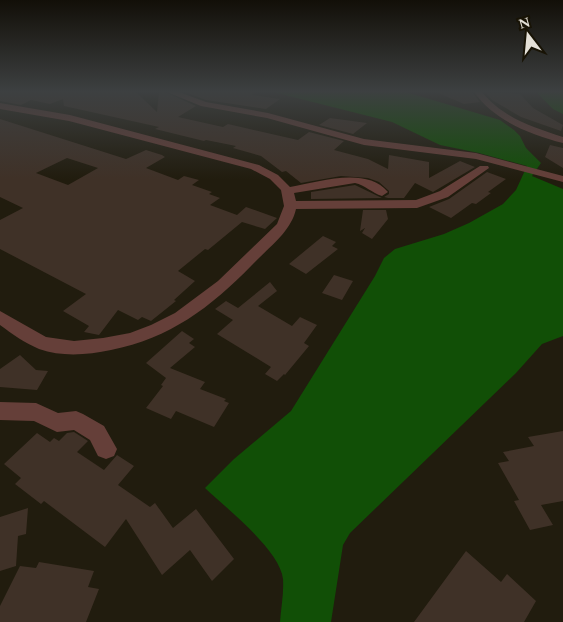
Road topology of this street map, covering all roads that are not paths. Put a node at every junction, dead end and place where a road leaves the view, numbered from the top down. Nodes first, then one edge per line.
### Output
1 (80, 121) edge
2 (287, 121) edge
3 (513, 121) edge
4 (563, 140) edge
5 (484, 168) dead end
6 (537, 173) junction
7 (563, 179) edge
8 (563, 186) edge
9 (382, 192) dead end
10 (289, 198) junction
11 (0, 317) edge
12 (0, 411) edge
13 (106, 449) dead end

1 - 10 street
2 - 6 street
3 - 4 street
5 - 10 street
6 - 7 street
6 - 8 street
9 - 10 street
10 - 11 street
12 - 13 street

